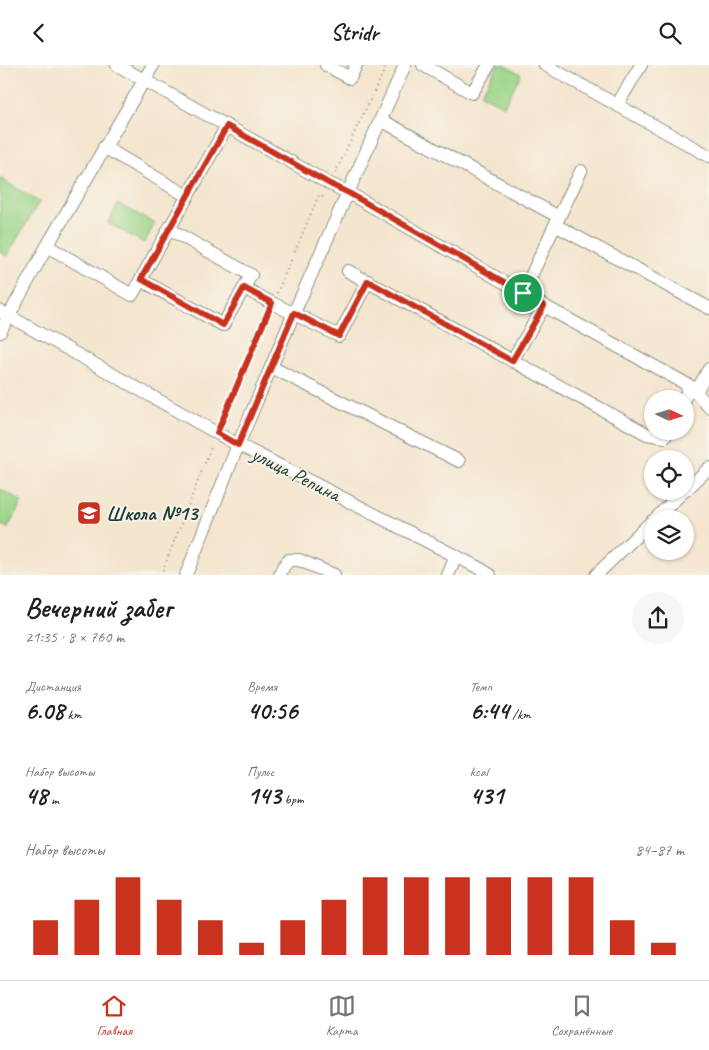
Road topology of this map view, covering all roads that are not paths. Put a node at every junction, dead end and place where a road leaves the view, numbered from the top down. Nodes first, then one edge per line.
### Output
1 (117, 65) edge
2 (153, 65) edge
3 (326, 65) edge
4 (356, 65) edge
5 (405, 65) edge
6 (423, 65) edge
7 (488, 65) edge
8 (546, 65) edge
9 (641, 65) edge
10 (144, 81) junction
11 (617, 105) junction
12 (381, 120) junction
13 (227, 126) junction
14 (104, 147) junction
15 (709, 156) edge
16 (581, 171) dead end
17 (347, 192) junction
18 (187, 196) junction
19 (557, 221) junction
20 (169, 229) junction
21 (47, 246) junction
22 (348, 271) dead end
23 (141, 279) junction
24 (368, 281) junction
25 (244, 288) junction
26 (523, 293) junction
27 (544, 306) junction
28 (709, 308) edge
29 (4, 313) edge
30 (294, 313) junction
31 (0, 332) edge
32 (512, 361) junction
33 (271, 367) junction
34 (709, 369) edge
35 (693, 389) junction
36 (709, 407) edge
37 (644, 432) edge
38 (238, 445) junction
39 (459, 461) dead end
40 (709, 468) edge
41 (694, 482) edge
42 (675, 500) edge
43 (665, 510) edge
44 (644, 529) edge
45 (456, 556) junction
46 (186, 575) edge
47 (280, 575) edge
48 (334, 575) edge
49 (448, 575) edge
50 (490, 575) edge
51 (596, 575) edge

1 - 10 street
2 - 10 street
3 - 4 street
5 - 12 street
6 - 7 street
8 - 11 street
9 - 11 street
10 - 13 street
10 - 14 street
11 - 15 street
12 - 17 street
12 - 19 street
13 - 17 street
13 - 18 street
14 - 18 street
14 - 21 street
16 - 19 street
17 - 26 street
17 - 30 street
18 - 20 street
19 - 26 street
19 - 28 street
20 - 23 street
20 - 25 street
21 - 23 street
21 - 29 street
22 - 24 street
23 - 25 street
24 - 30 street
24 - 32 street
25 - 30 street
26 - 27 street
27 - 32 street
27 - 35 street
29 - 31 street
29 - 38 street, улица Репина
30 - 33 street
32 - 37 street
33 - 38 street
33 - 39 street
34 - 35 street
35 - 36 street
38 - 45 street, улица Репина
38 - 46 street
40 - 41 street
42 - 43 street
44 - 51 street
45 - 49 street
45 - 50 street, улица Репина
47 - 48 street

